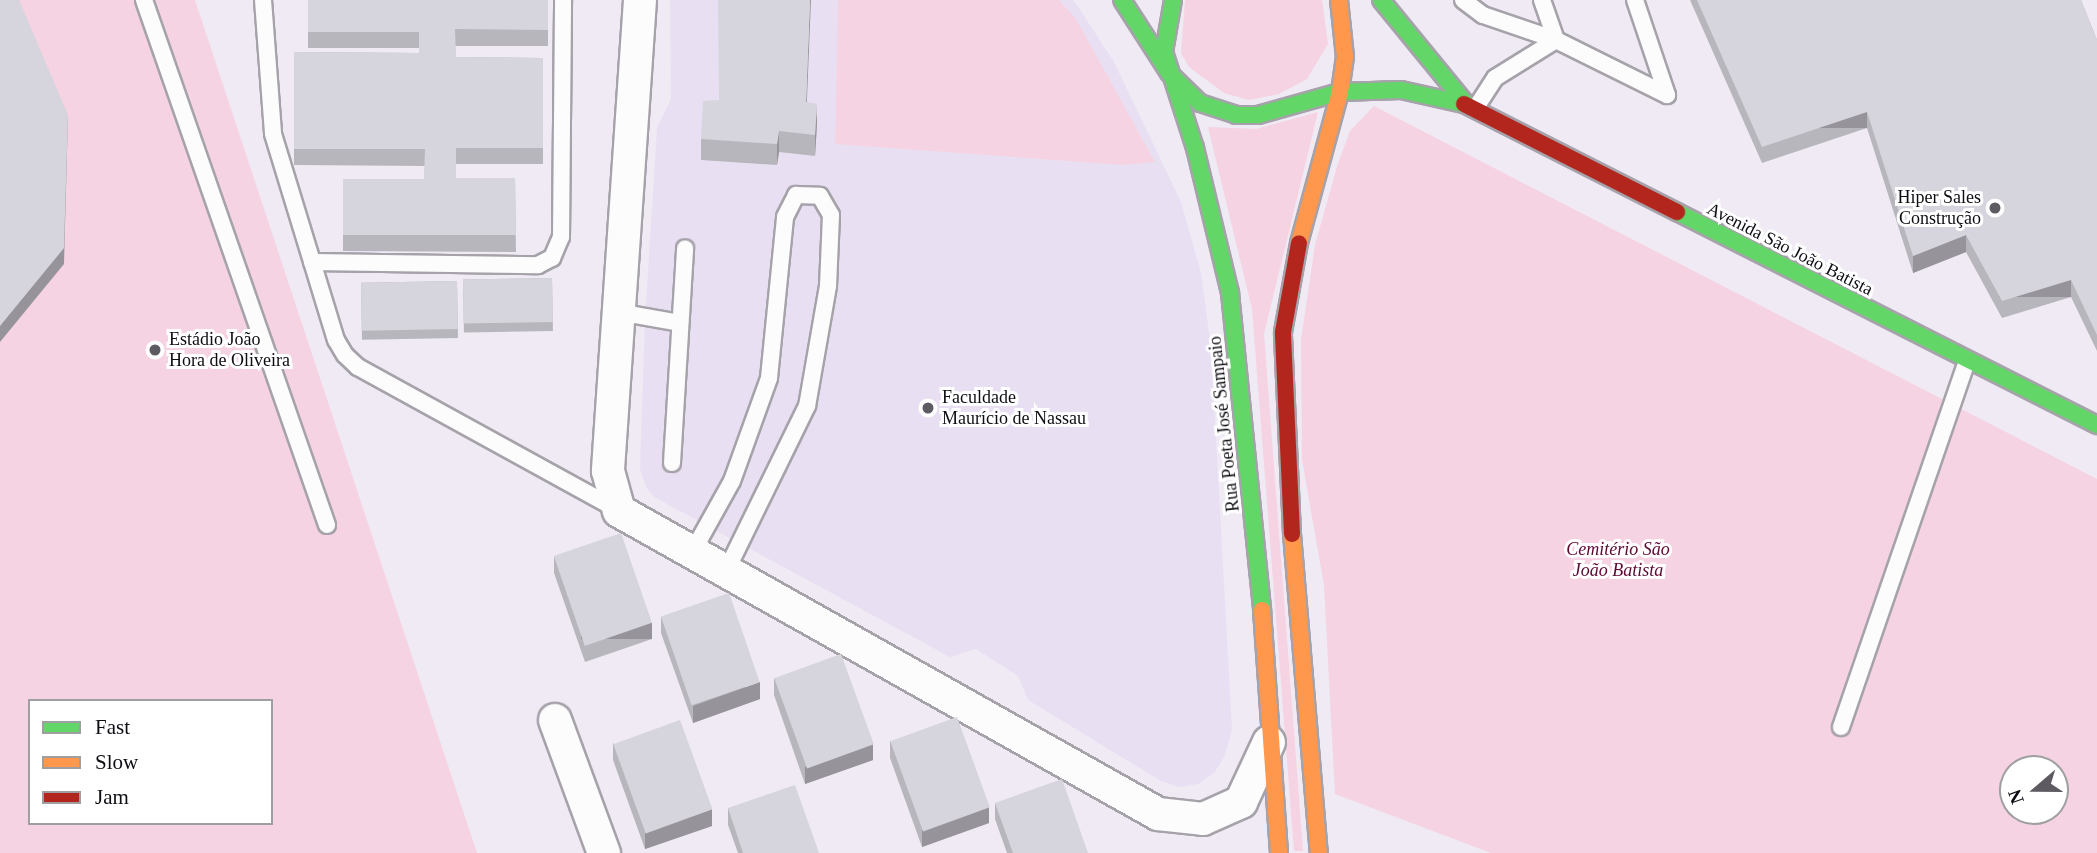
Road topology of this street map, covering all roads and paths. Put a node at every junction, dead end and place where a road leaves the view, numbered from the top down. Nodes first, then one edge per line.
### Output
1 (144, 0) edge
2 (263, 0) edge
3 (564, 0) edge
4 (640, 0) edge
5 (1122, 0) edge
6 (1173, 0) edge
7 (1339, 0) edge
8 (1381, 0) edge
9 (1463, 0) edge
10 (1542, 0) edge
11 (1635, 0) edge
12 (1480, 8) edge
13 (1556, 40) junction
14 (1168, 73) junction
15 (1340, 92) junction
16 (1471, 107) junction
17 (685, 248) dead end
18 (312, 262) junction
19 (618, 312) junction
20 (680, 323) junction
21 (1967, 362) junction
22 (2097, 425) edge
23 (672, 463) dead end
24 (620, 512) junction
25 (327, 525) dead end
26 (693, 551) junction
27 (727, 569) junction
28 (555, 720) dead end
29 (1841, 727) dead end
30 (1270, 741) junction
31 (604, 853) edge
32 (1279, 853) edge
33 (1319, 853) edge

1 - 25 lane
2 - 18 lane
3 - 18 lane
4 - 19 street
5 - 14 main road
6 - 14 main road, Rua Poeta José Sampaio
7 - 15 main road
8 - 16 main road
9 - 12 lane
10 - 13 lane
11 - 13 lane
12 - 13 lane
13 - 16 lane
14 - 15 main road
14 - 30 main road, Rua Poeta José Sampaio
15 - 16 main road
15 - 33 main road
16 - 21 main road, Avenida São João Batista
17 - 20 lane
18 - 24 lane
19 - 20 lane
19 - 24 street
20 - 23 lane
21 - 22 main road, Avenida São João Batista
21 - 29 lane
24 - 26 street
26 - 27 street
26 - 27 lane
27 - 30 street
28 - 31 street
30 - 32 main road, Rua Poeta José Sampaio

